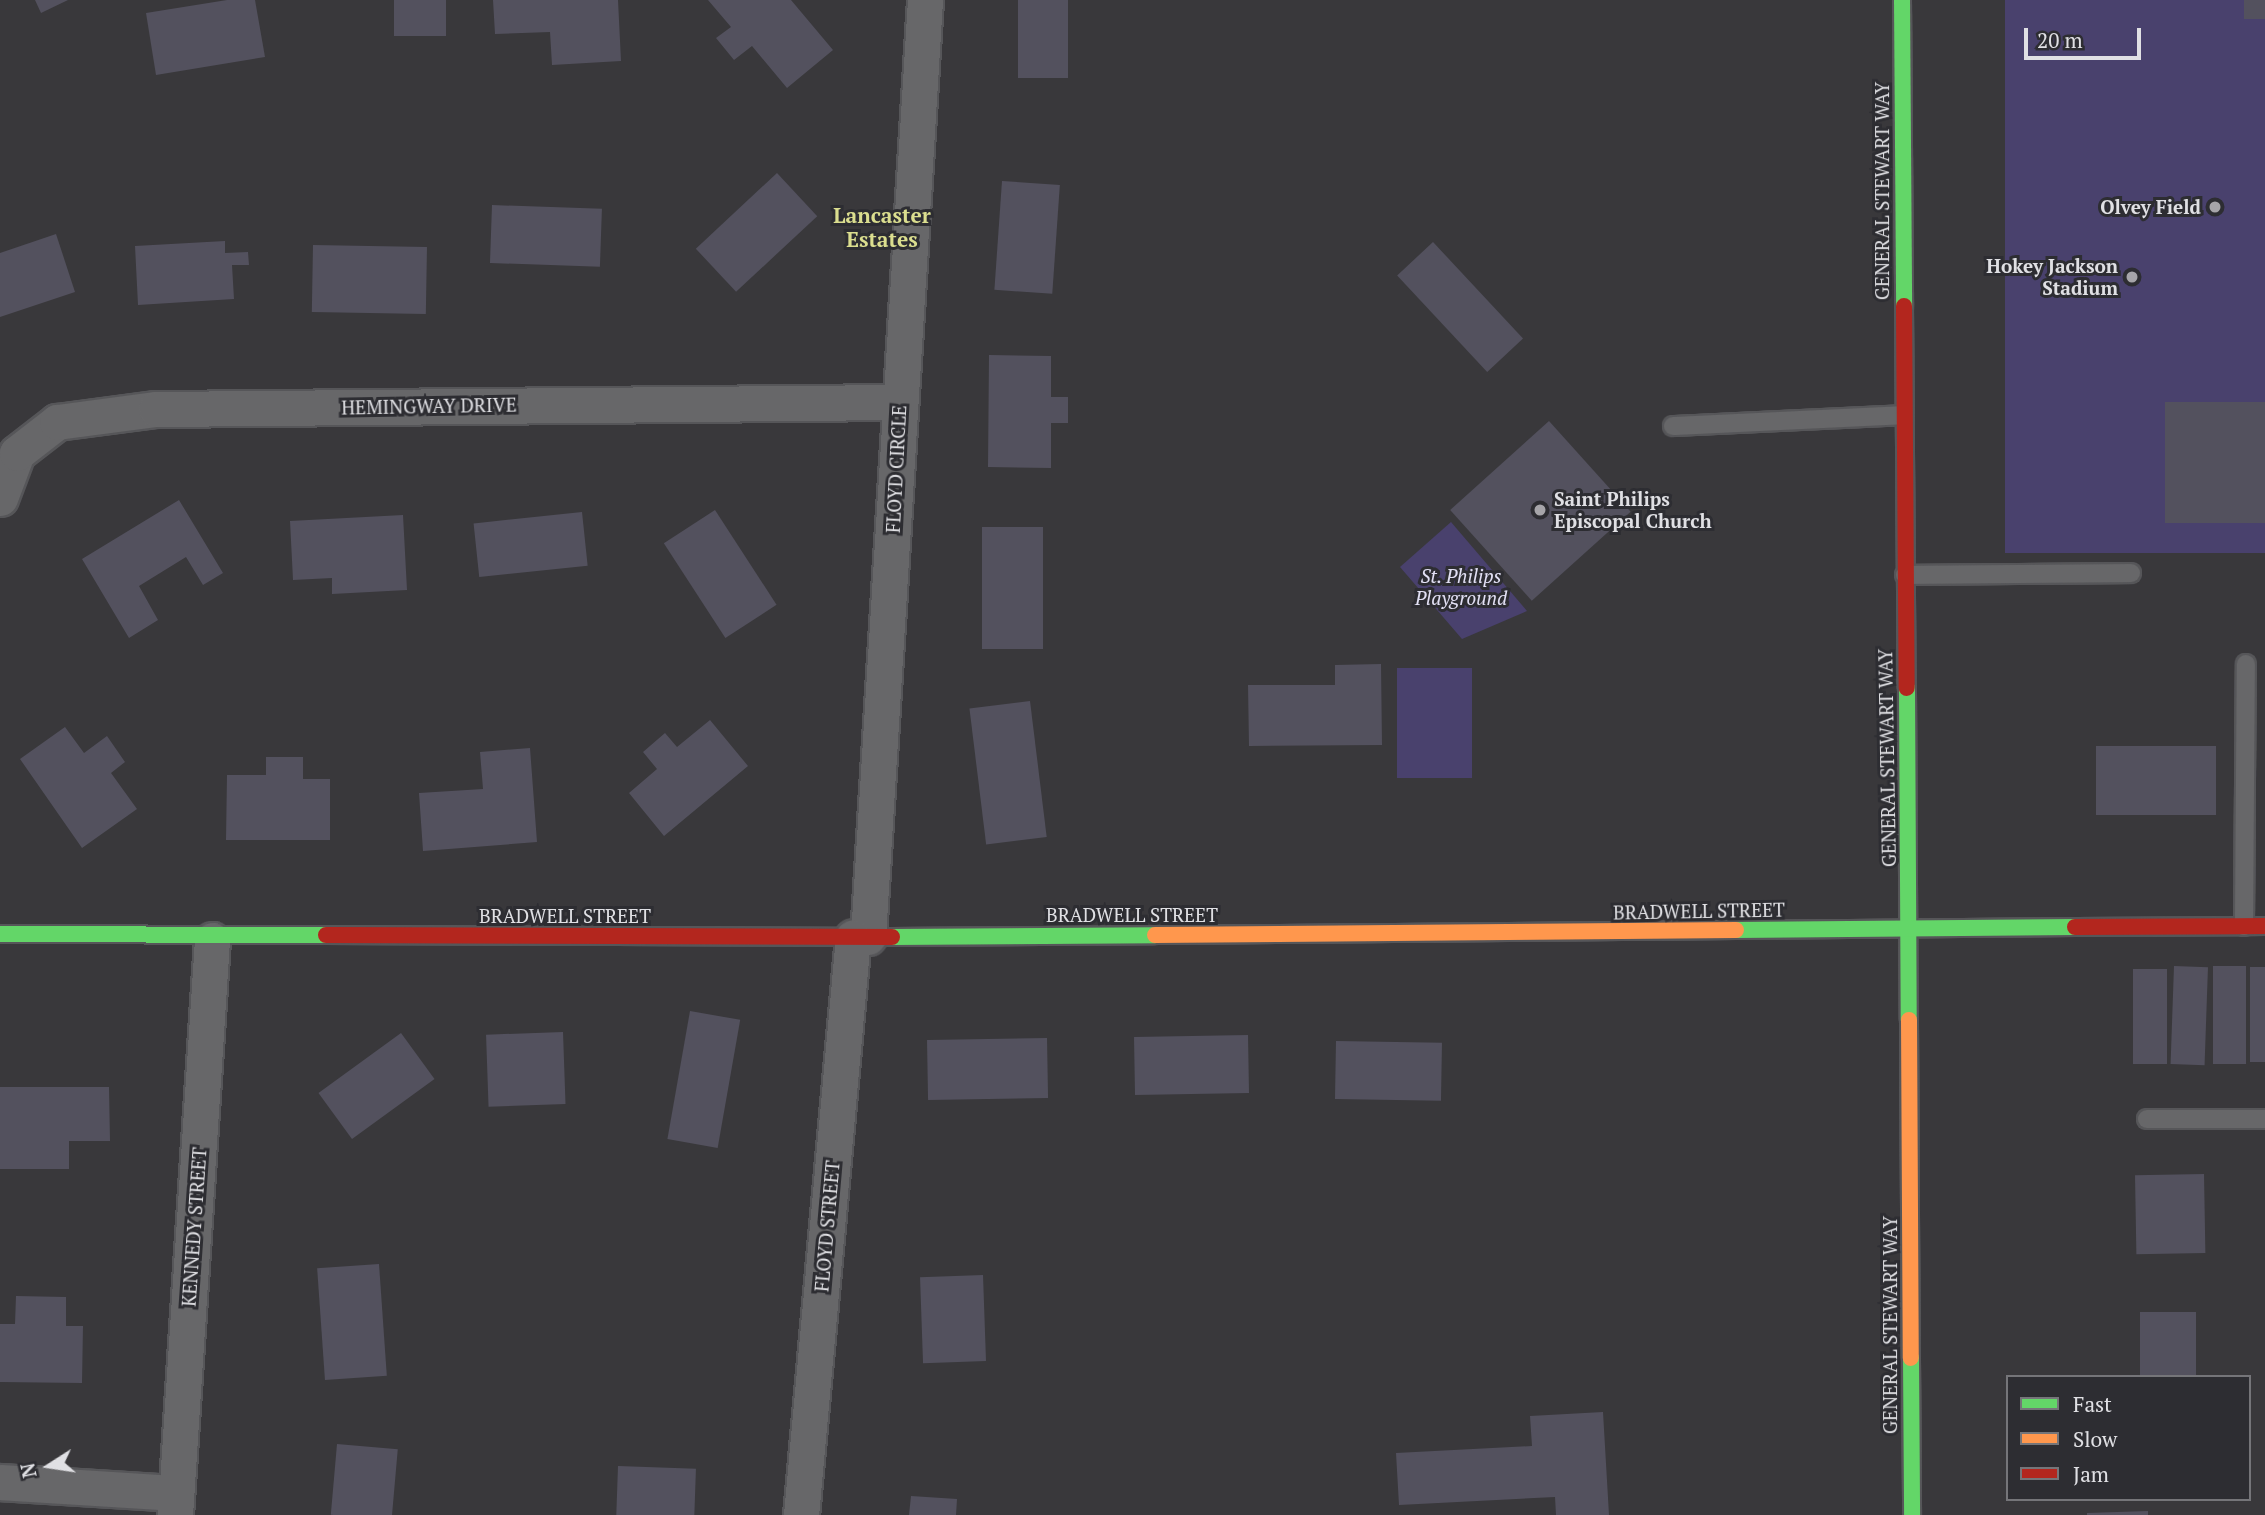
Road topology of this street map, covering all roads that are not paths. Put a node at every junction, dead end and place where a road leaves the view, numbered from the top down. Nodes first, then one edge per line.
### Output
1 (925, 0) edge
2 (1902, 0) edge
3 (900, 402) junction
4 (1903, 415) junction
5 (1673, 426) dead end
6 (0, 498) edge
7 (2130, 573) dead end
8 (1905, 575) junction
9 (2246, 664) dead end
10 (2244, 926) junction
11 (2265, 926) edge
12 (1910, 931) junction
13 (0, 934) edge
14 (861, 937) junction
15 (212, 940) junction
16 (2147, 1119) dead end
17 (2265, 1119) edge
18 (0, 1482) edge
19 (176, 1504) edge
20 (801, 1515) edge
21 (1912, 1515) edge

1 - 3 street, FLOYD CIRCLE
2 - 4 street, GENERAL STEWART WAY
3 - 6 street, HEMINGWAY DRIVE
3 - 14 street, FLOYD CIRCLE
4 - 5 lane
4 - 8 street, GENERAL STEWART WAY
7 - 8 lane
8 - 12 street, GENERAL STEWART WAY
9 - 10 lane
10 - 11 street, BRADWELL STREET
10 - 12 street, BRADWELL STREET
12 - 14 street, BRADWELL STREET
12 - 21 street, GENERAL STEWART WAY
13 - 15 street, BRADWELL STREET
14 - 15 street, BRADWELL STREET
14 - 20 street, FLOYD STREET
15 - 19 street, KENNEDY STREET
16 - 17 lane
18 - 19 street

